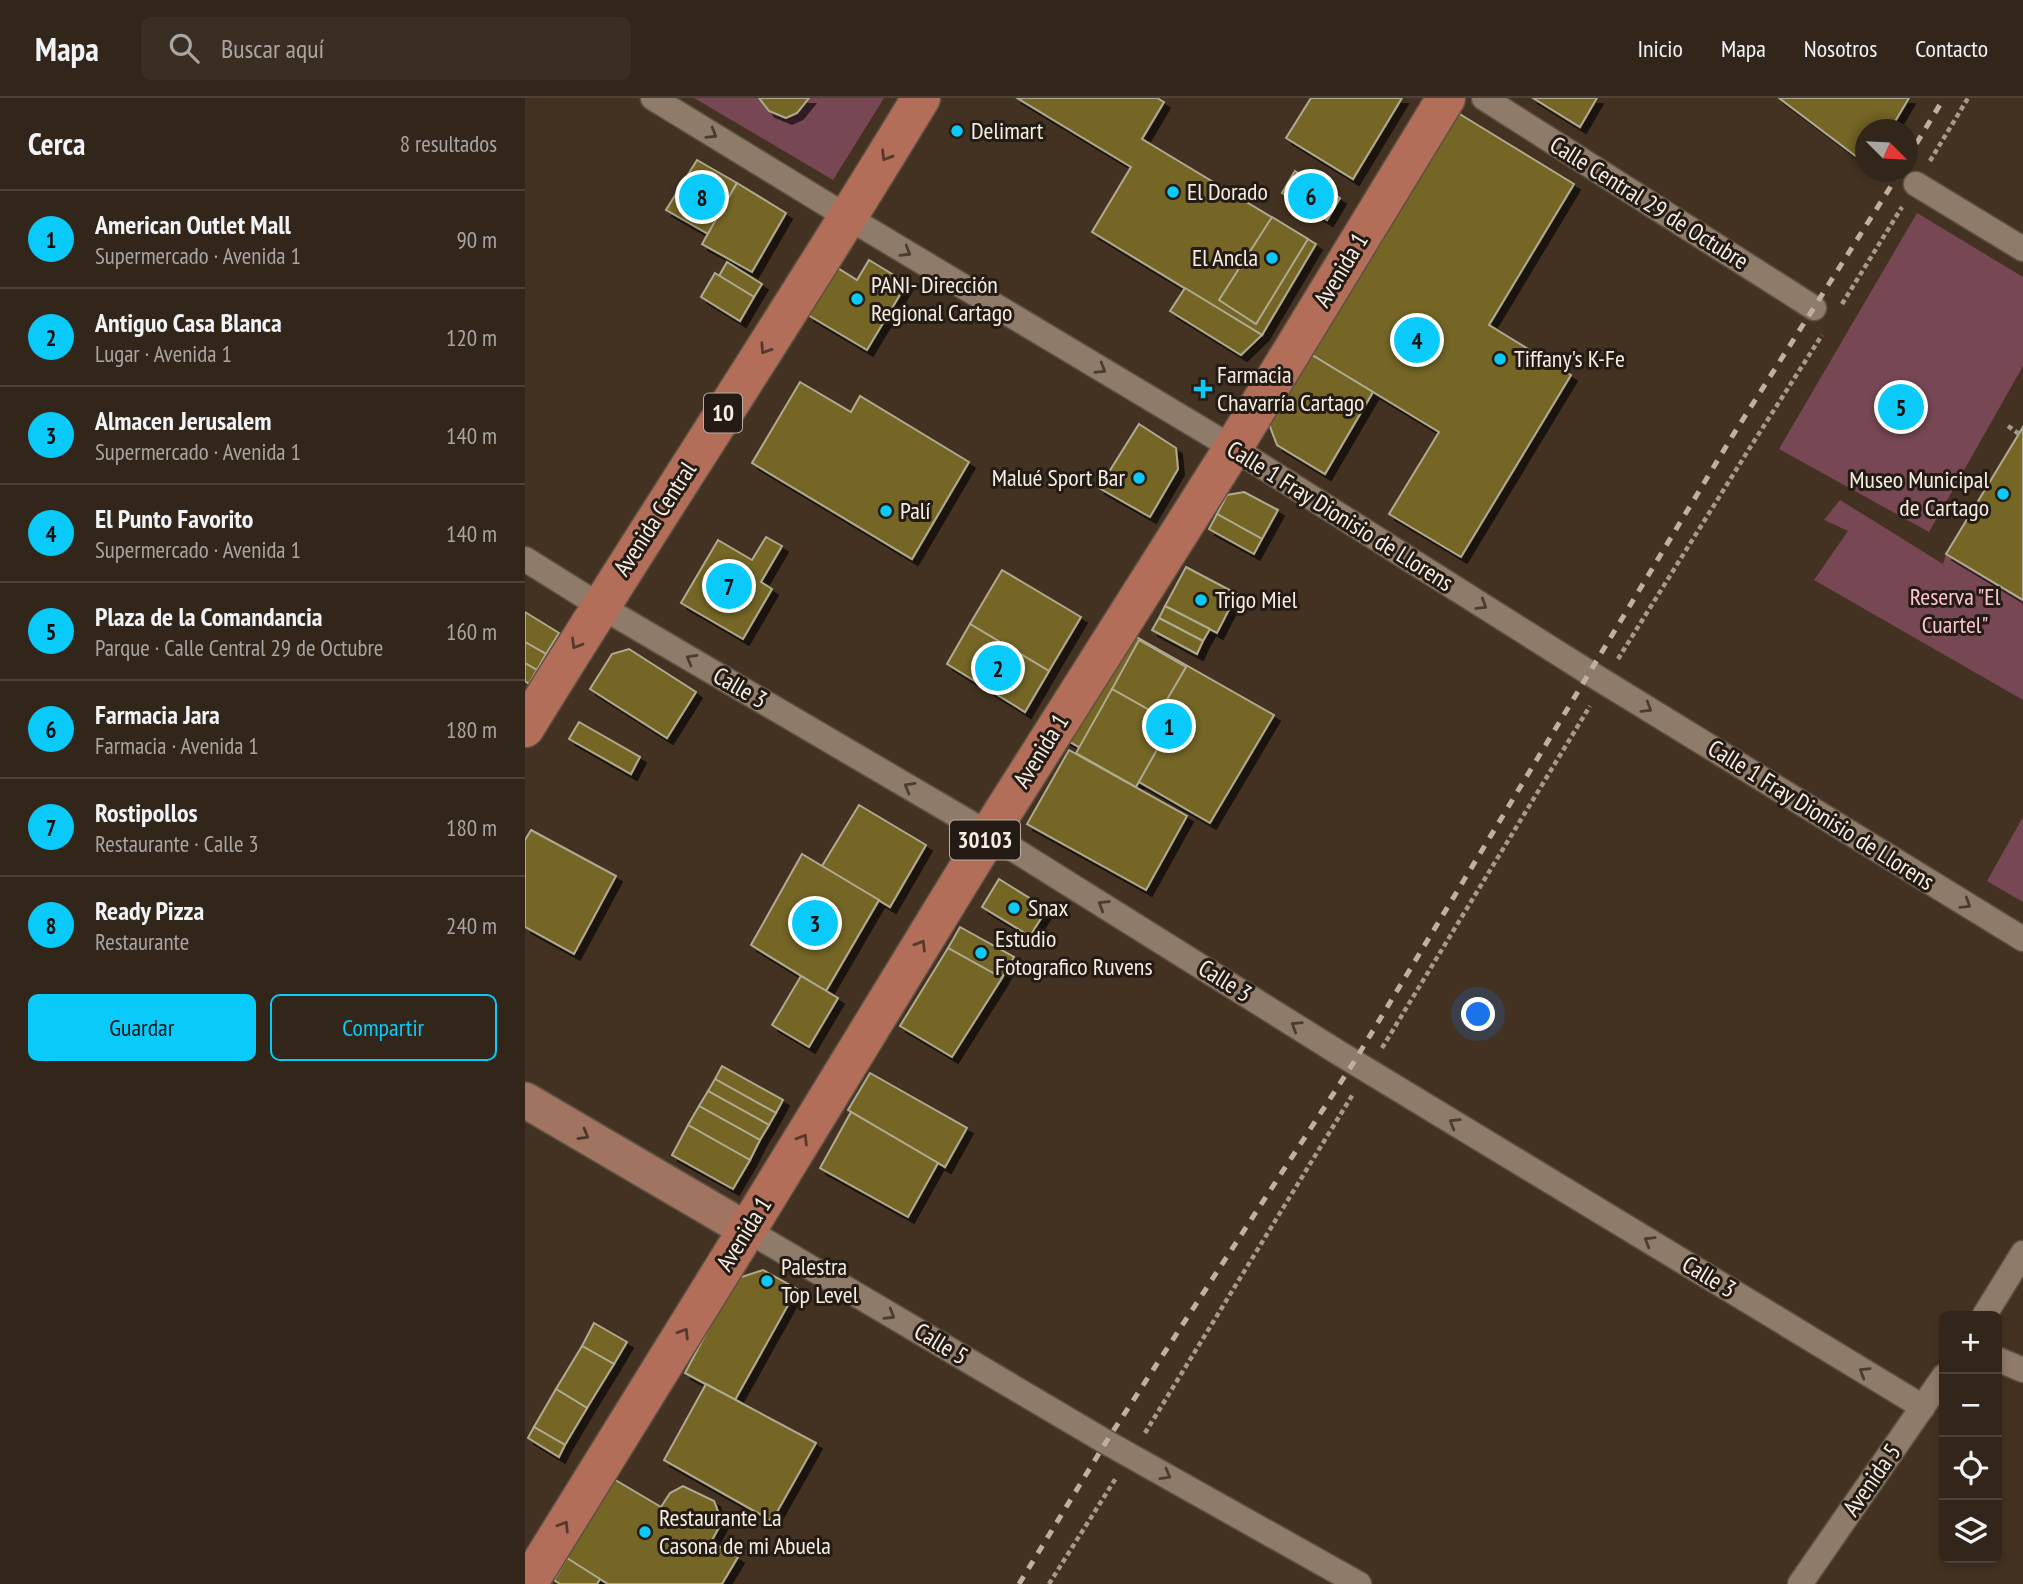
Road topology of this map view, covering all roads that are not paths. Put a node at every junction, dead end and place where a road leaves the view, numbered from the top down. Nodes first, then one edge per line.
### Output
1 (653, 98) edge
2 (921, 98) edge
3 (1446, 98) edge
4 (1484, 98) edge
5 (1916, 184) road end
6 (849, 218) junction
7 (2023, 249) edge
8 (1814, 308) dead end
9 (1233, 448) junction
10 (525, 559) edge
11 (600, 606) junction
12 (525, 728) edge
13 (989, 834) junction
14 (2023, 939) edge
15 (525, 1100) edge
16 (747, 1230) junction
17 (2023, 1253) edge
18 (1987, 1311) edge
19 (2002, 1361) edge
20 (2023, 1370) edge
21 (1939, 1383) edge
22 (1923, 1407) junction
23 (528, 1584) edge
24 (1359, 1584) edge
25 (1800, 1584) edge

1 -> 6 street, Calle 1 Fray Dionisio de Llorens
2 -> 6 main road, Avenida Central / 10
3 - 9 main road, Avenida 1 / 30103
4 - 8 street, Calle Central 29 de Octubre
5 - 7 street
6 -> 9 street, Calle 1 Fray Dionisio de Llorens
6 -> 11 main road, Avenida Central / 10
9 - 13 main road, Avenida 1 / 30103
9 -> 14 street, Calle 1 Fray Dionisio de Llorens
10 - 11 street, Calle 3
11 -> 12 main road, Avenida Central / 10
13 -> 11 street, Calle 3
16 -> 13 main road, Avenida 1 / 30103
22 -> 13 street, Calle 3
15 -> 16 main road, Calle 5
23 -> 16 main road, Avenida 1 / 30103
16 -> 24 street, Calle 5
17 - 18 street
19 - 20 street
21 - 22 street, Avenida 5
22 - 25 street, Avenida 5

